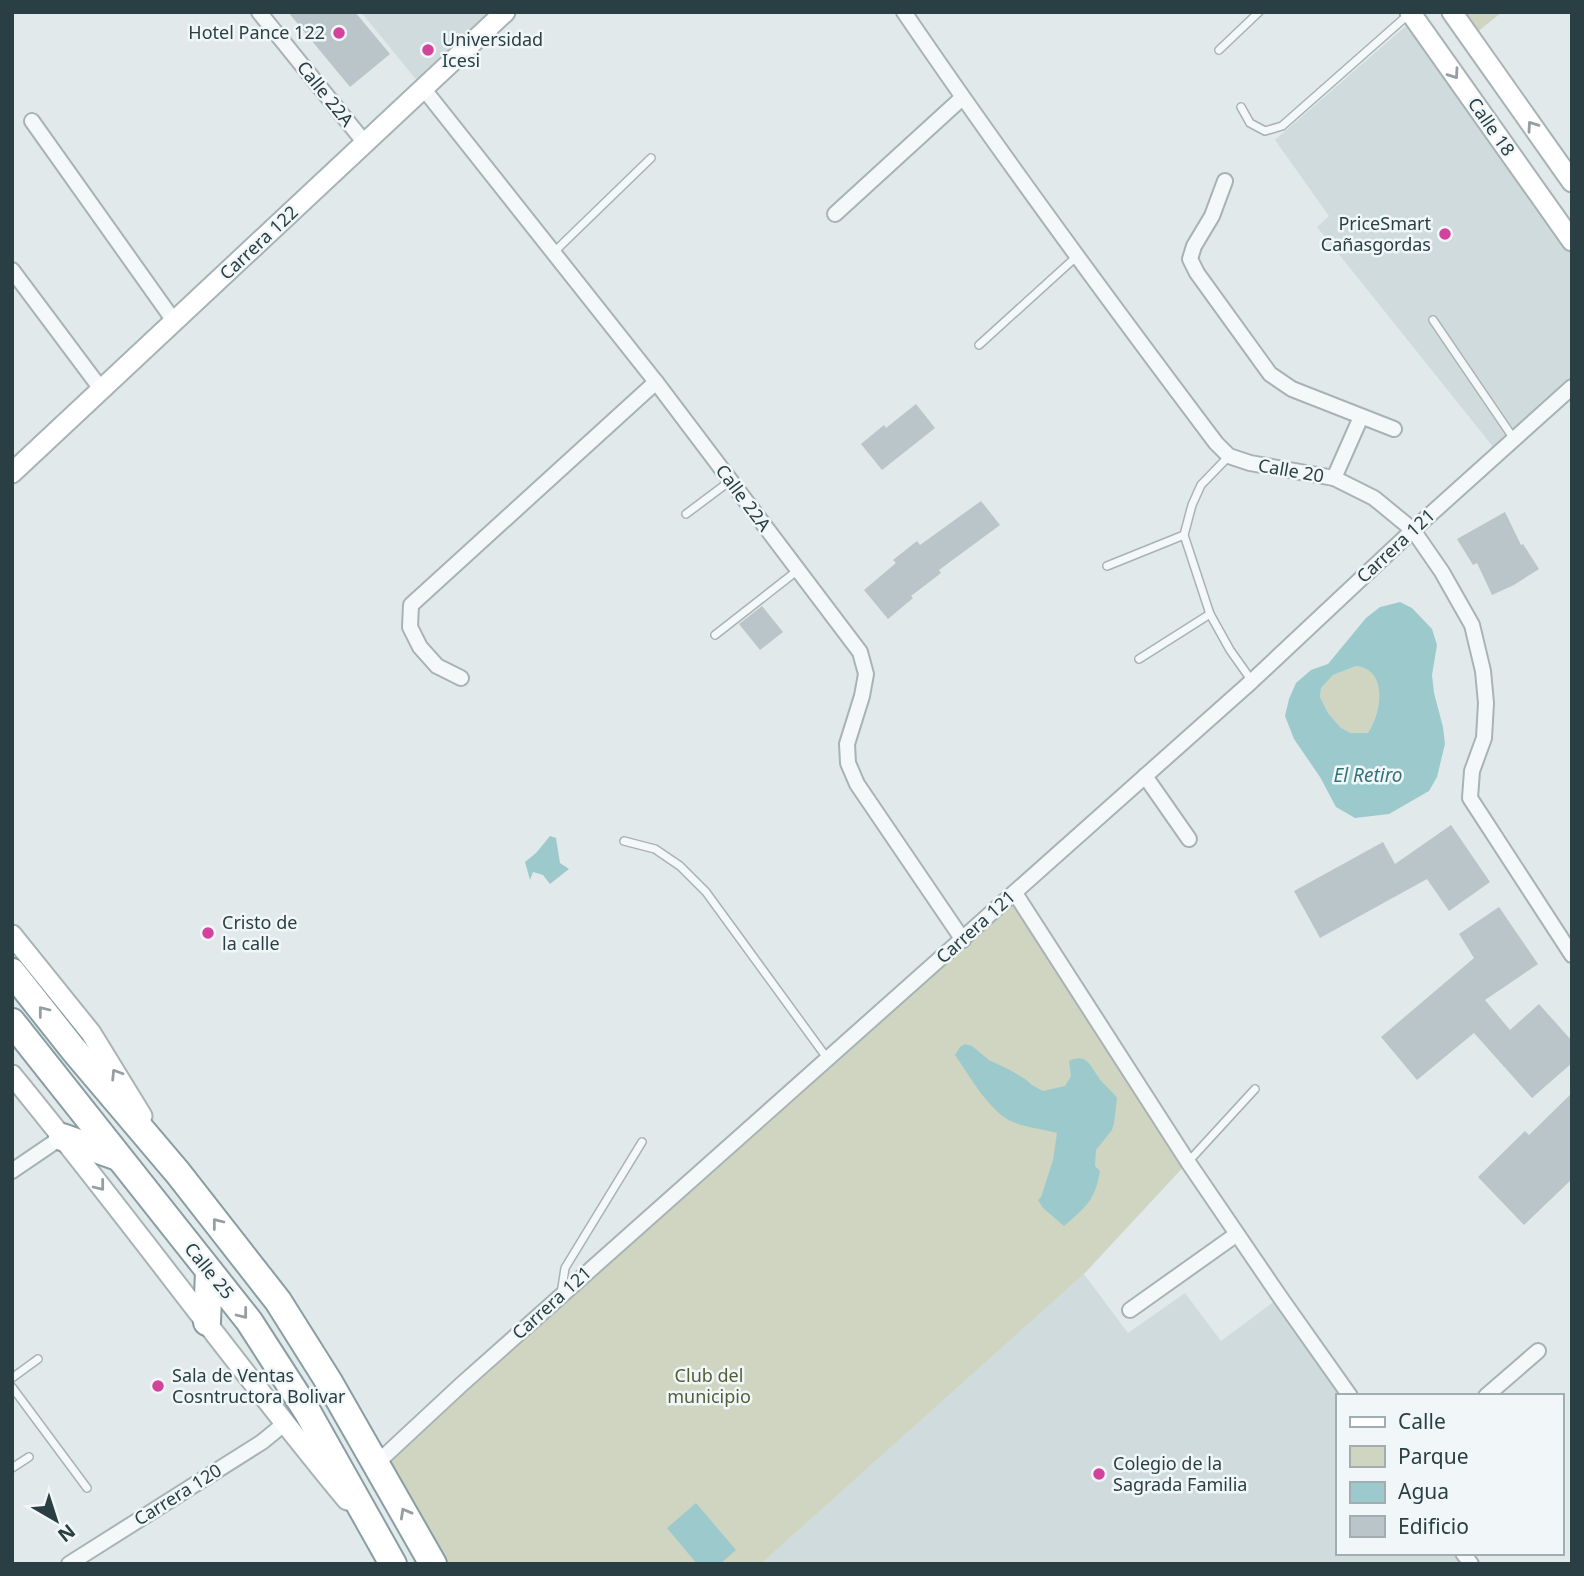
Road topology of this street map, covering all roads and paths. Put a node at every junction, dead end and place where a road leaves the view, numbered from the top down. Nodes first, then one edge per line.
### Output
1 (259, 12) edge
2 (505, 12) edge
3 (904, 12) edge
4 (1259, 12) edge
5 (1452, 12) edge
6 (1410, 13) edge
7 (1219, 50) dead end
8 (424, 88) junction
9 (962, 98) junction
10 (1241, 107) dead end
11 (32, 121) dead end
12 (365, 143) junction
13 (651, 158) dead end
14 (1225, 181) dead end
15 (1572, 182) edge
16 (835, 214) dead end
17 (1572, 241) edge
18 (553, 253) junction
19 (1076, 257) junction
20 (12, 270) edge
21 (1433, 320) dead end
22 (174, 321) junction
23 (979, 345) dead end
24 (656, 382) junction
25 (1572, 387) edge
26 (101, 389) junction
27 (1361, 417) junction
28 (1394, 429) dead end
29 (1514, 439) junction
30 (1229, 456) junction
31 (12, 473) edge
32 (1334, 478) junction
33 (730, 481) junction
34 (686, 514) dead end
35 (1413, 530) junction
36 (1184, 535) junction
37 (1107, 566) dead end
38 (798, 570) junction
39 (1210, 614) junction
40 (715, 635) dead end
41 (1139, 659) dead end
42 (461, 678) dead end
43 (1252, 681) junction
44 (1145, 776) junction
45 (1189, 839) dead end
46 (624, 841) dead end
47 (1015, 893) junction
48 (12, 935) edge
49 (962, 940) junction
50 (1572, 955) edge
51 (12, 972) edge
52 (12, 1022) edge
53 (827, 1058) junction
54 (12, 1075) edge
55 (1255, 1089) dead end
56 (62, 1137) junction
57 (642, 1142) dead end
58 (118, 1157) junction
59 (1188, 1162) junction
60 (12, 1171) edge
61 (178, 1173) junction
62 (1237, 1234) junction
63 (209, 1271) junction
64 (560, 1296) junction
65 (1130, 1310) dead end
66 (208, 1322) junction
67 (1538, 1351) dead end
68 (38, 1359) dead end
69 (12, 1378) edge
70 (12, 1387) edge
71 (1349, 1394) edge
72 (1488, 1394) edge
73 (284, 1424) junction
74 (29, 1457) dead end
75 (377, 1463) junction
76 (12, 1468) edge
77 (87, 1488) dead end
78 (379, 1539) junction
79 (69, 1564) edge
80 (393, 1564) edge
81 (433, 1564) edge

1 - 12 street, Calle 22A
2 - 8 main road, Carrera 122
3 - 9 street
4 - 7 lane
15 -> 5 main road, Calle 18
6 - 10 lane
6 -> 17 main road, Calle 18
8 - 12 main road, Carrera 122
8 - 18 street, Calle 22A
9 - 16 street
9 - 19 street
11 - 22 street
12 - 22 main road, Carrera 122
13 - 18 lane
14 - 27 street
18 - 24 street, Calle 22A
19 - 23 lane
19 - 30 street
20 - 26 street
21 - 29 lane
22 - 26 main road, Carrera 122
24 - 33 street, Calle 22A
24 - 42 street
25 - 29 street, Carrera 121
26 - 31 main road, Carrera 122
27 - 28 street
27 - 32 street
29 - 35 street, Carrera 121
30 - 32 street, Calle 20
30 - 36 lane
32 - 35 street, Calle 20
33 - 34 lane
33 - 38 street, Calle 22A
35 - 43 street, Carrera 121
35 - 50 street, Calle 20
36 - 37 lane
36 - 39 lane
38 - 40 lane
38 - 49 street, Calle 22A
39 - 41 lane
39 - 43 lane
43 - 44 street, Carrera 121
44 - 45 street
44 - 47 street, Carrera 121
46 - 53 lane
47 - 49 street, Carrera 121
47 - 59 street
61 -> 48 main road, Calle 25
49 - 53 street, Carrera 121
61 -> 51 highway, Calle 25
52 - 58 highway, Calle 25
53 - 64 street, Carrera 121
54 - 56 main road, Calle 25
55 - 59 lane
56 - 58 highway
56 - 60 street
56 -> 66 main road, Calle 25
57 - 64 lane
58 - 63 highway, Calle 25
59 - 62 street
75 -> 61 highway, Calle 25
62 - 65 street
62 - 71 street
63 - 66 highway
63 -> 78 highway, Calle 25
64 - 75 street, Carrera 121
66 - 73 main road, Calle 25
67 - 72 street
68 - 69 lane
70 - 77 lane
73 - 78 main road, Calle 25
73 - 79 street, Carrera 120
74 - 76 lane
81 -> 75 highway, Calle 25
78 - 80 highway, Calle 25

